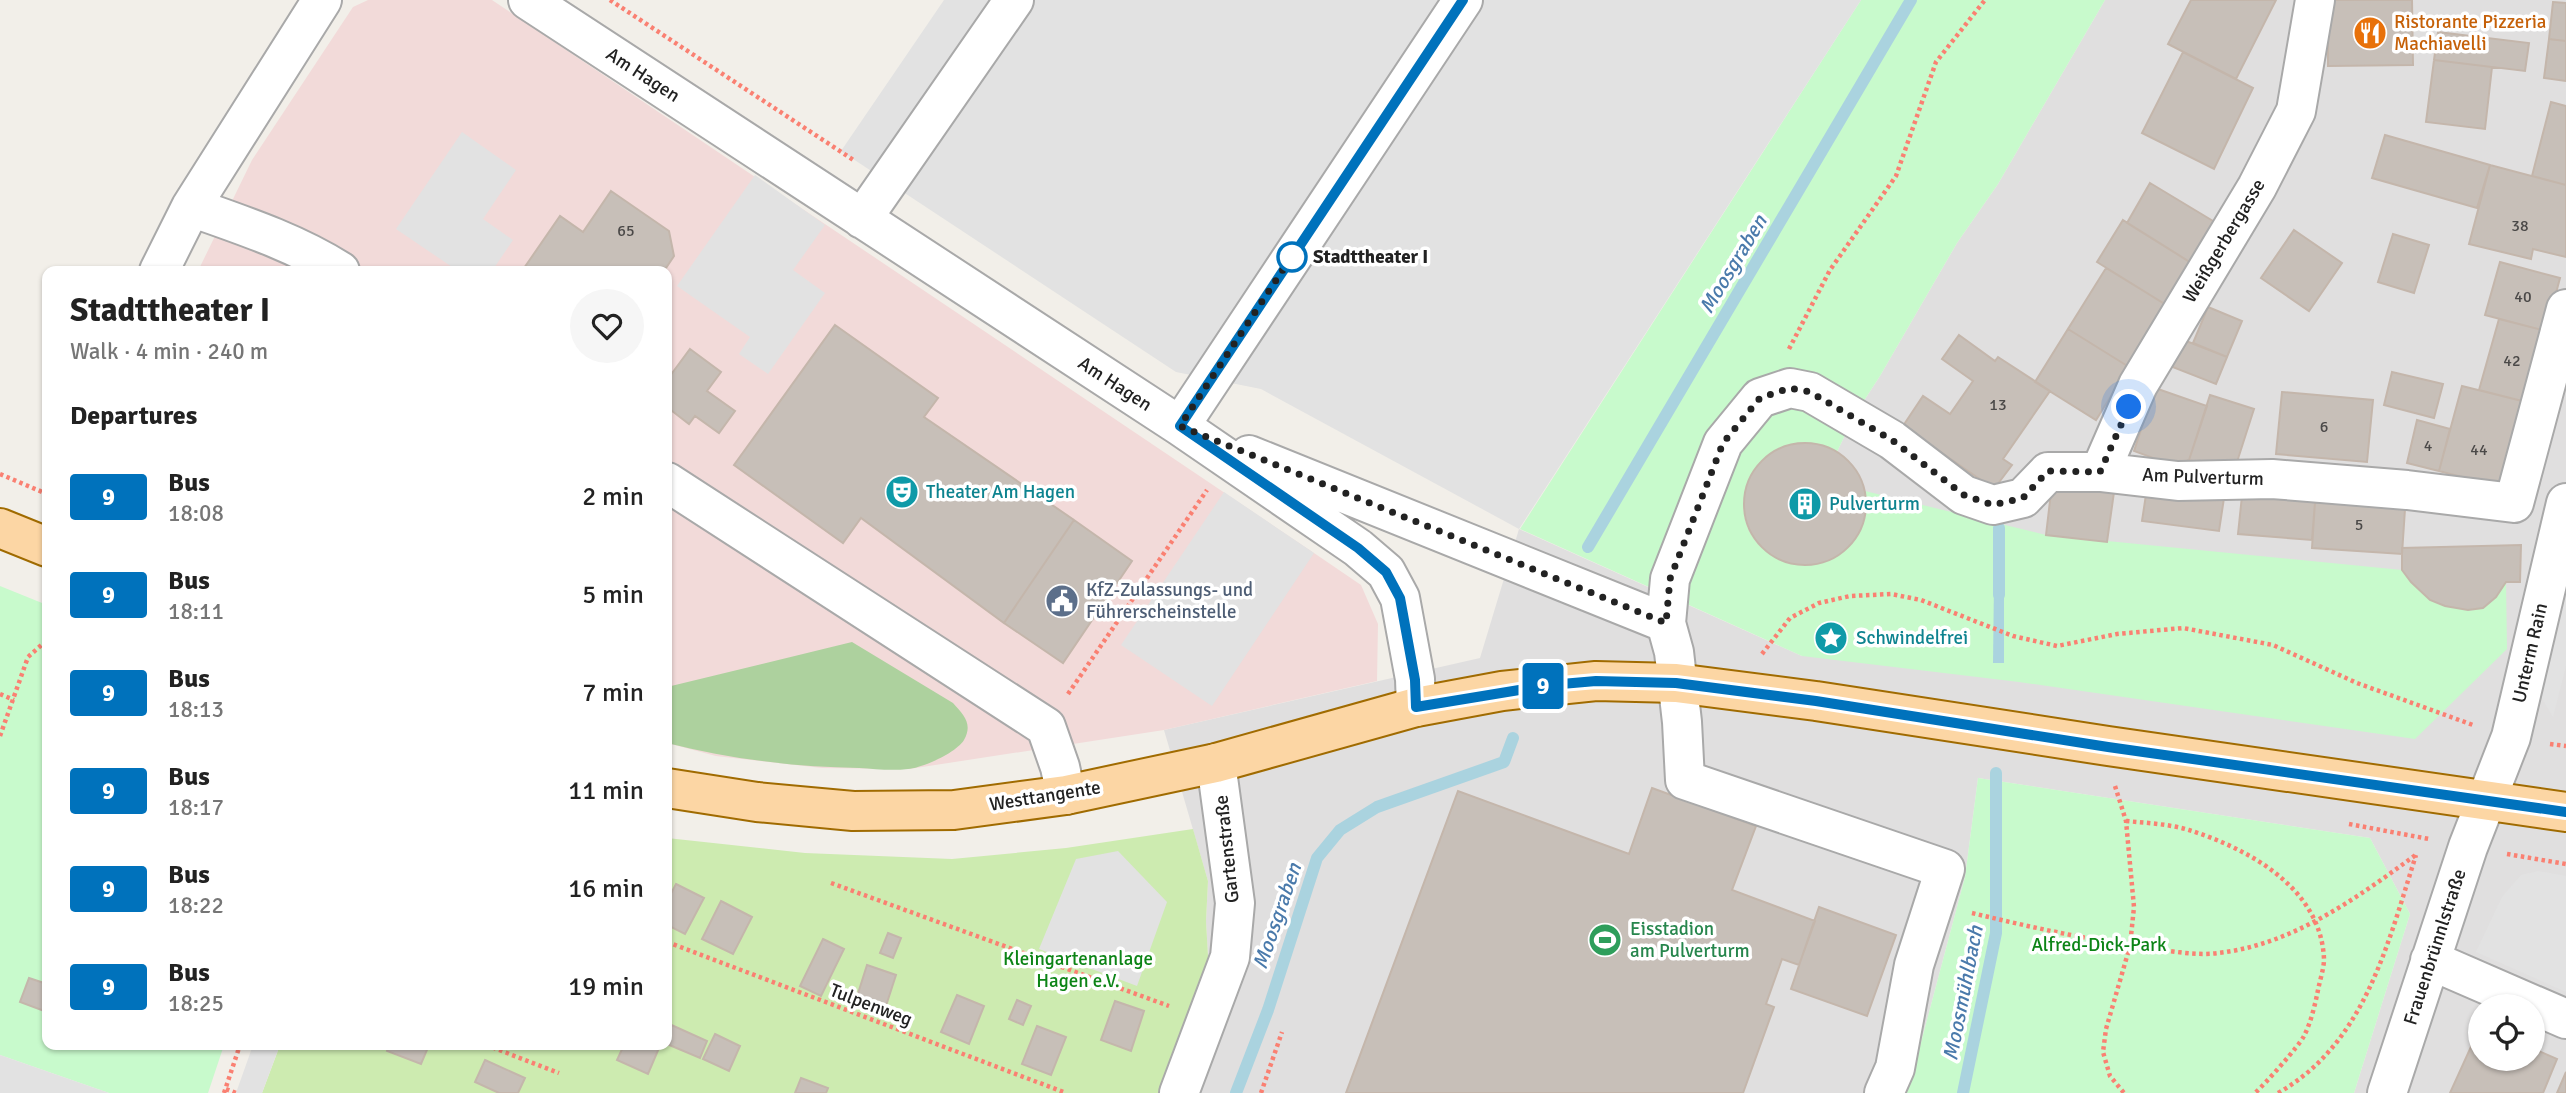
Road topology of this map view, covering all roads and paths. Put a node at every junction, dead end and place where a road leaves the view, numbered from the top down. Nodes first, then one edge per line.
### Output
1 (322, 0) edge
2 (528, 0) edge
3 (610, 0) edge
4 (1014, 0) edge
5 (1463, 0) edge
6 (1985, 0) edge
7 (2315, 0) edge
8 (887, 183) junction
9 (191, 207) junction
10 (862, 219) junction
11 (162, 266) edge
12 (332, 266) edge
13 (2566, 309) edge
14 (1800, 390) junction
15 (1180, 426) junction
16 (1228, 459) junction
17 (2100, 472) junction
18 (0, 474) edge
19 (672, 485) edge
20 (42, 492) edge
21 (2566, 503) edge
22 (0, 528) edge
23 (42, 545) edge
24 (1666, 623) junction
25 (42, 644) edge
26 (1756, 662) dead end
27 (1676, 683) junction
28 (0, 694) edge
29 (14, 700) junction
30 (1416, 707) junction
31 (1046, 727) junction
32 (0, 736) edge
33 (2511, 737) junction
34 (2566, 746) edge
35 (1216, 763) junction
36 (2114, 786) dead end
37 (672, 789) edge
38 (1066, 795) junction
39 (2487, 802) junction
40 (2566, 812) edge
41 (2126, 821) junction
42 (831, 883) dead end
43 (1978, 915) dead end
44 (2316, 921) junction
45 (672, 944) edge
46 (2130, 946) junction
47 (2430, 960) junction
48 (1206, 1019) junction
49 (2566, 1020) edge
50 (1282, 1032) dead end
51 (238, 1050) edge
52 (498, 1050) edge
53 (559, 1073) dead end
54 (225, 1091) edge
55 (236, 1093) edge
56 (1066, 1093) edge
57 (1179, 1093) edge
58 (1261, 1093) edge
59 (1884, 1093) edge
60 (2123, 1093) edge
61 (2256, 1093) edge
62 (2278, 1093) edge
63 (2387, 1093) edge

1 - 9 street
2 - 10 street, Am Hagen
3 - 8 path
4 - 8 street
5 - 15 street
6 - 14 path
7 - 17 street, Weißgerbergasse
8 - 10 street
9 - 11 street
9 - 12 street
10 - 15 street, Am Hagen
13 - 17 street, Am Pulverturm
14 - 17 street, Am Pulverturm
14 - 24 street
15 - 16 street, Am Hagen
15 - 24 street
16 - 30 street, Am Hagen
16 - 31 path
18 - 20 path
19 - 31 street
21 - 33 street, Unterm Rain
22 - 23 main road
24 - 27 street
25 - 29 path
26 - 33 path
27 - 30 main road, Westtangente
27 - 39 main road, Westtangente
27 - 59 street
28 - 29 path
29 - 32 path
30 - 35 main road, Westtangente
31 - 38 street
33 - 34 path
33 - 39 street, Unterm Rain
35 - 38 main road, Westtangente
35 - 48 street, Gartenstraße
36 - 41 path
37 - 38 main road, Westtangente
39 - 40 main road, Westtangente
39 - 47 street, Frauenbrünnlstraße
41 - 44 path
41 - 46 path
42 - 48 path
43 - 46 path
44 - 46 path
44 - 61 path
44 - 62 path
45 - 56 path, Tulpenweg
46 - 60 path
47 - 49 street
47 - 63 street, Frauenbrünnlstraße
48 - 57 street, Gartenstraße
50 - 58 path
51 - 54 path
52 - 53 path
54 - 55 path

